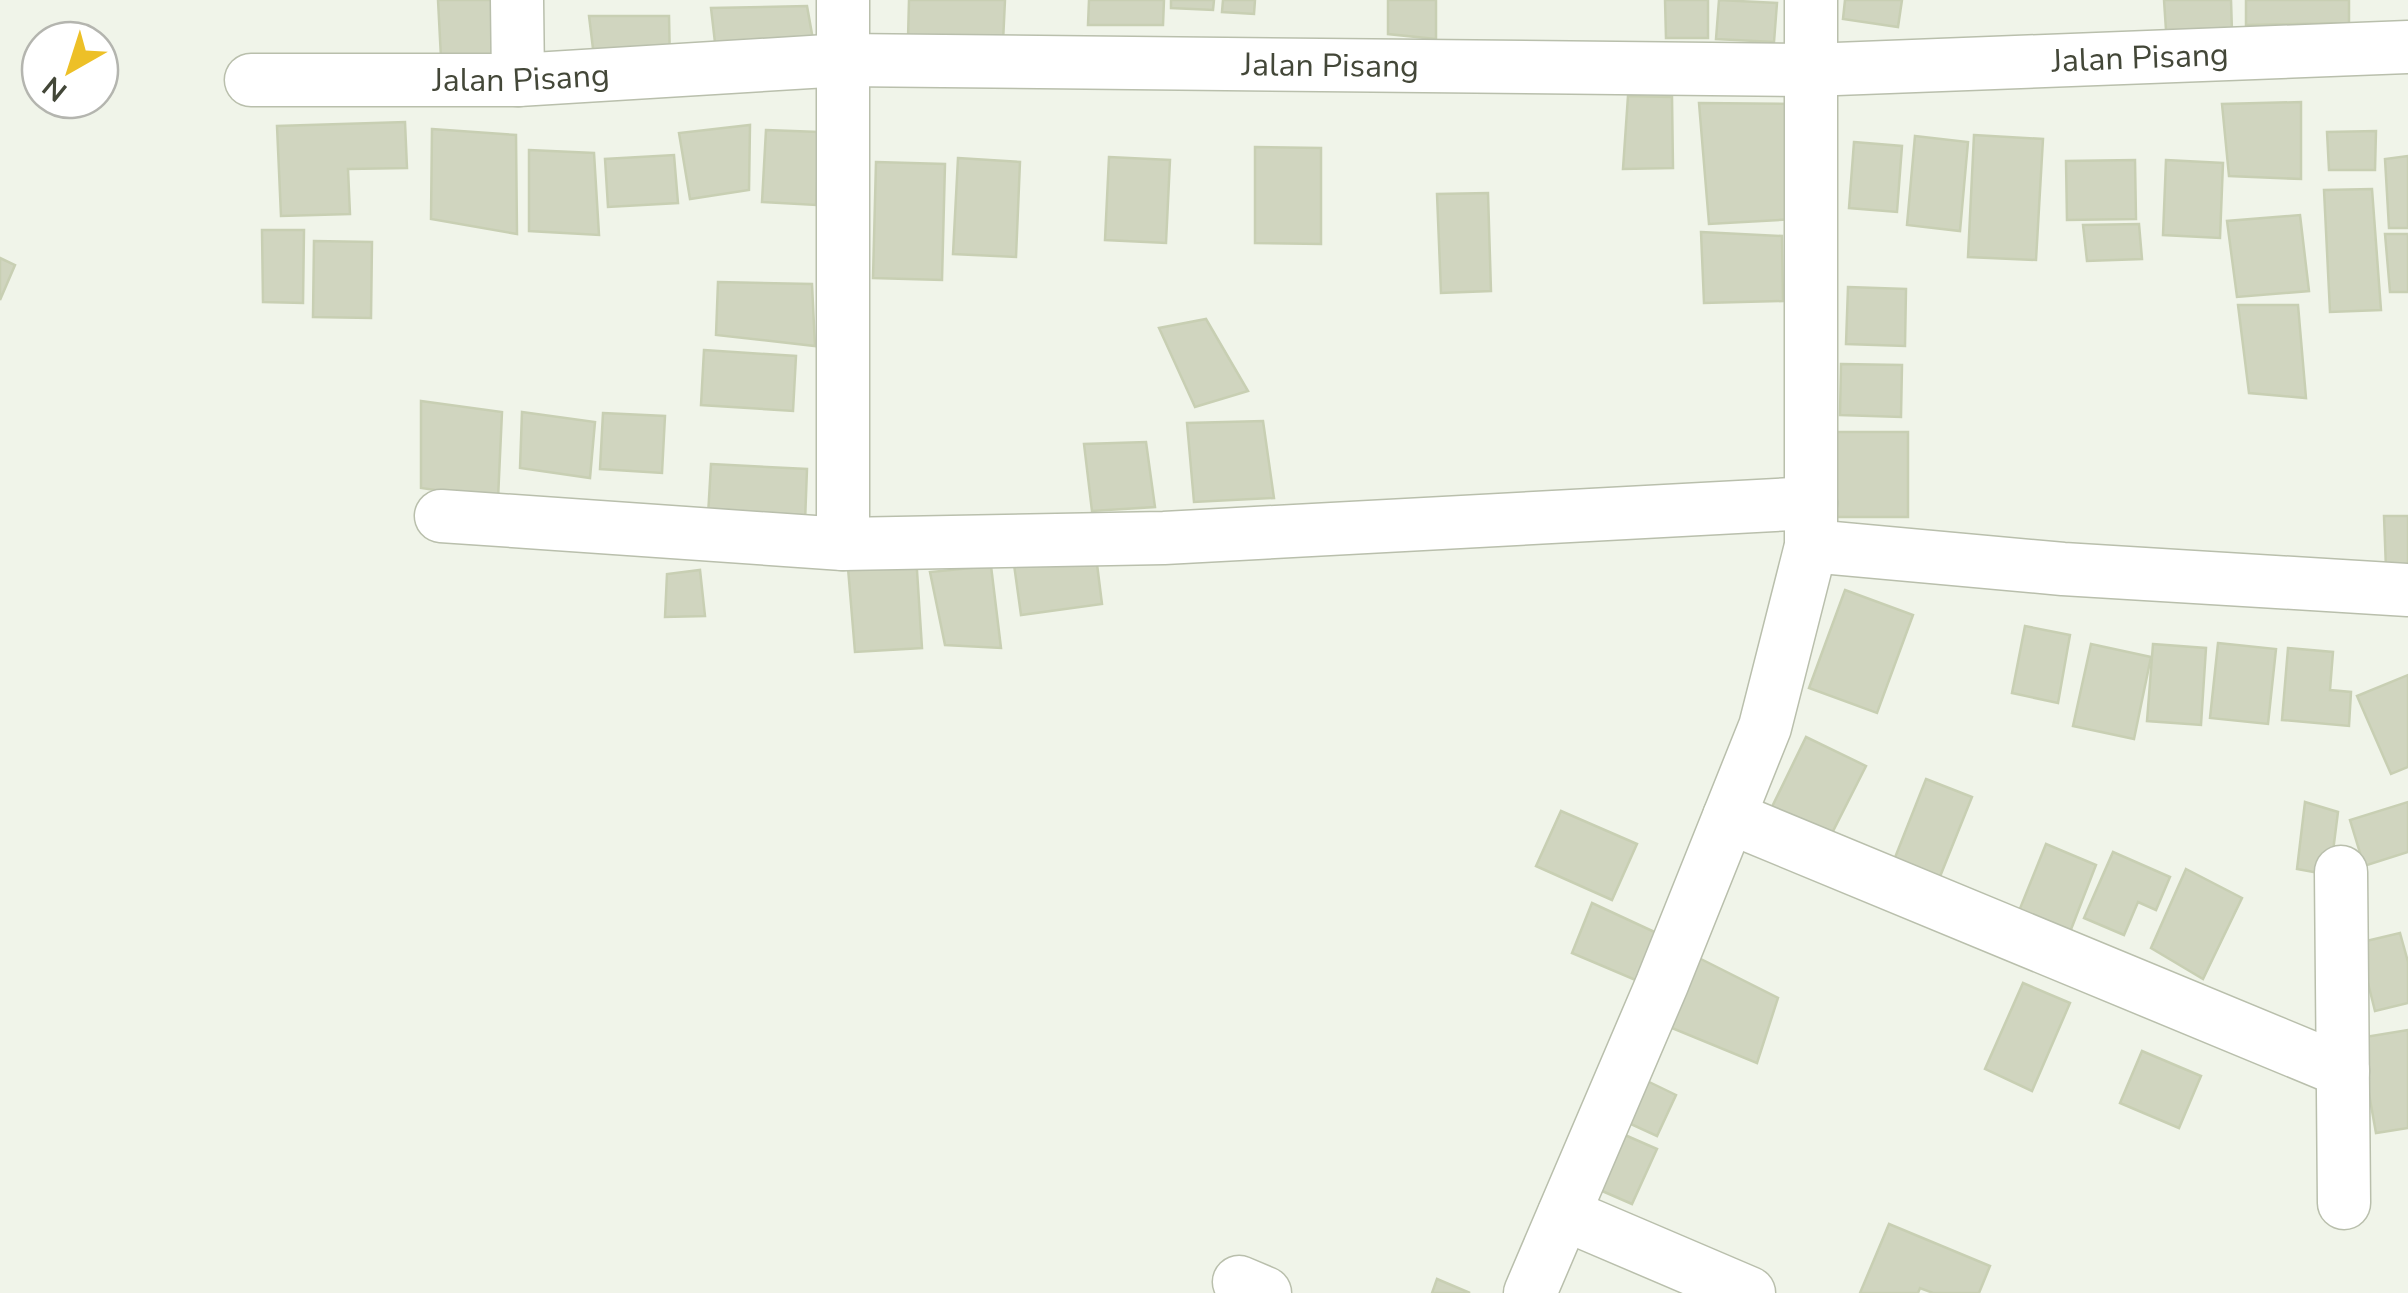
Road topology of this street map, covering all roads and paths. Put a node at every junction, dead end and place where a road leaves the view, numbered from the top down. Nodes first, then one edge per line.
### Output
1 (517, 0) edge
2 (842, 0) edge
3 (1811, 0) edge
4 (2408, 47) edge
5 (843, 60) junction
6 (1810, 70) junction
7 (250, 80) dead end
8 (518, 80) junction
9 (442, 516) dead end
10 (1811, 524) junction
11 (843, 544) junction
12 (2408, 590) edge
13 (1729, 817) junction
14 (2341, 872) dead end
15 (2342, 1071) junction
16 (2344, 1203) dead end
17 (1564, 1214) junction
18 (1530, 1293) edge
19 (1749, 1293) edge

1 - 8 street
2 - 5 street
3 - 6 street
4 - 6 street, Jalan Pisang
5 - 6 street, Jalan Pisang
5 - 8 street, Jalan Pisang
5 - 11 street
6 - 10 street
7 - 8 street, Jalan Pisang
9 - 11 street
10 - 11 street
10 - 12 street
10 - 13 street
13 - 15 street
13 - 17 street
14 - 15 street
15 - 16 street
17 - 18 street
17 - 19 street

